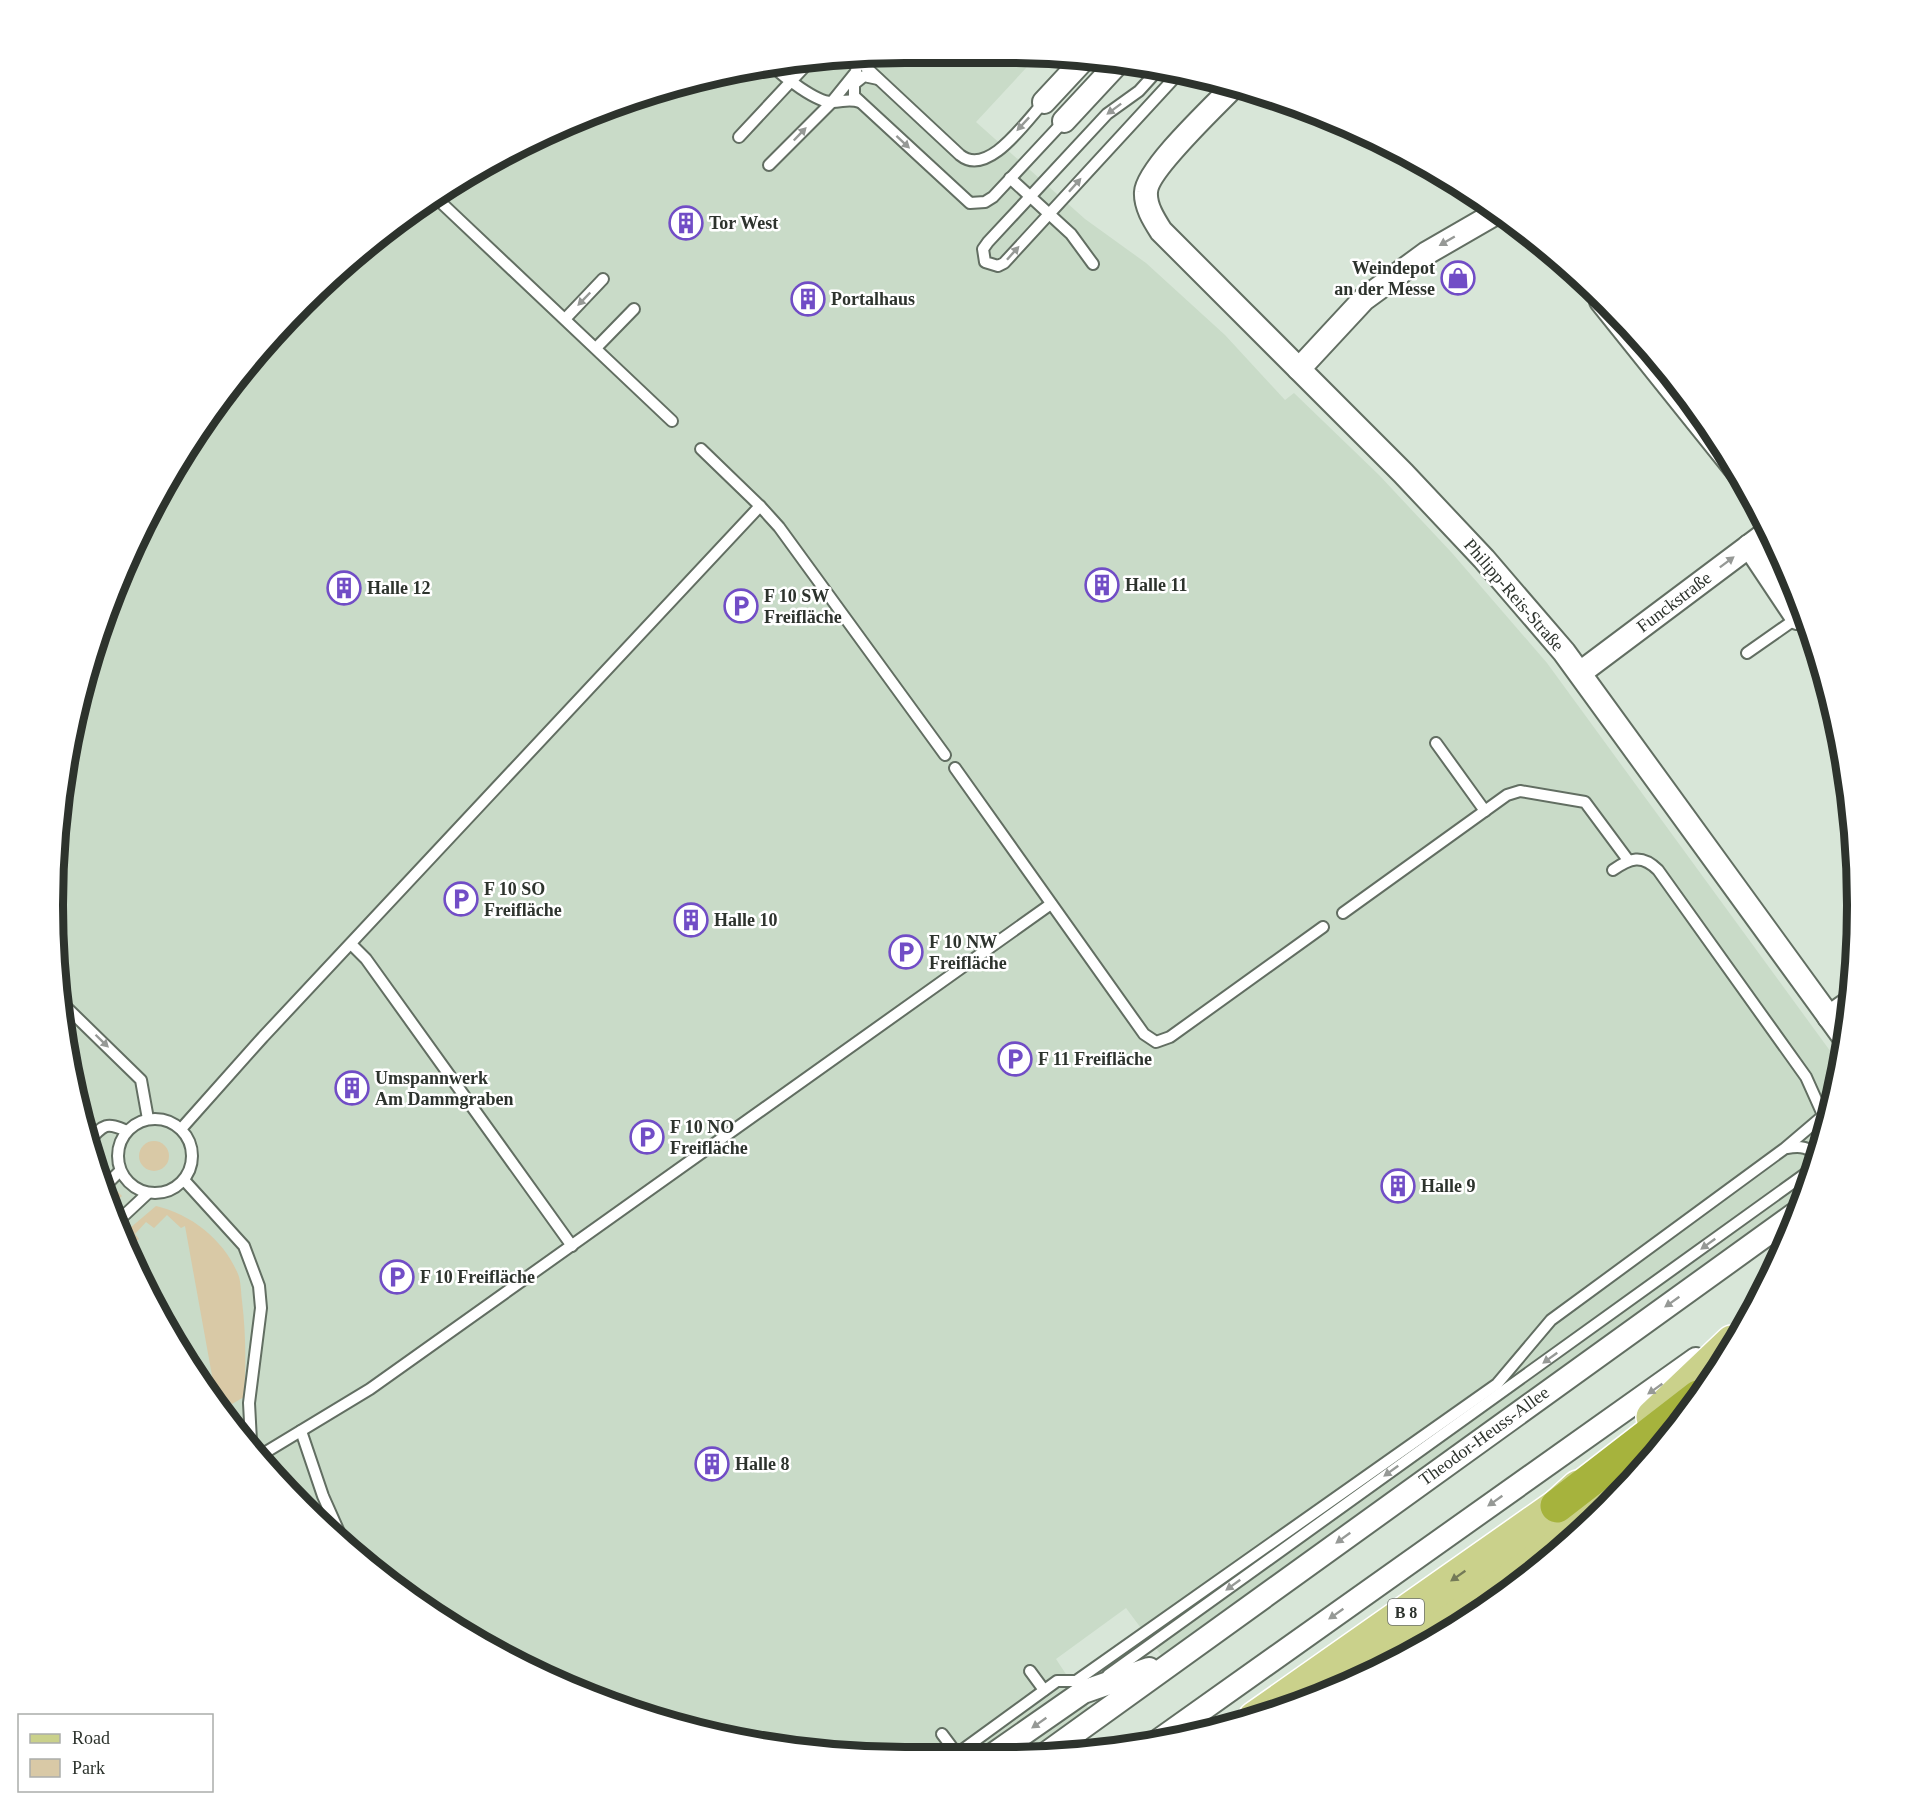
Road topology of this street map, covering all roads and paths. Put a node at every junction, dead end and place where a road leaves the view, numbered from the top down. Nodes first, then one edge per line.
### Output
1 (855, 65) edge
2 (862, 65) edge
3 (1077, 67) edge
4 (1079, 67) edge
5 (802, 69) edge
6 (1112, 70) edge
7 (779, 73) edge
8 (1152, 76) edge
9 (878, 79) junction
10 (1173, 80) edge
11 (790, 83) junction
12 (1099, 83) junction
13 (1227, 93) edge
14 (831, 102) junction
15 (860, 102) junction
16 (1044, 102) joint
17 (1064, 121) joint
18 (739, 136) dead end
19 (769, 165) dead end
20 (1010, 178) junction
21 (1030, 197) junction
22 (441, 203) edge
23 (1049, 214) junction
24 (1490, 217) edge
25 (1093, 264) dead end
26 (603, 279) dead end
27 (634, 309) dead end
28 (564, 319) junction
29 (596, 348) junction
30 (1299, 369) junction
31 (672, 421) dead end
32 (701, 448) dead end
33 (760, 506) junction
34 (1762, 537) edge
35 (1749, 546) junction
36 (1795, 615) edge
37 (1797, 618) edge
38 (1747, 653) dead end
39 (1580, 673) junction
40 (1436, 742) dead end
41 (945, 755) dead end
42 (955, 768) dead end
43 (1485, 811) junction
44 (1628, 860) junction
45 (1613, 870) dead end
46 (1051, 904) junction
47 (1343, 913) dead end
48 (1323, 927) dead end
49 (351, 944) junction
50 (1841, 1008) edge
51 (70, 1010) edge
52 (1829, 1017) junction
53 (1838, 1029) edge
54 (1822, 1104) edge
55 (148, 1119) junction
56 (1819, 1119) edge
57 (181, 1129) junction
58 (127, 1131) junction
59 (96, 1135) edge
60 (1784, 1149) junction
61 (1810, 1150) edge
62 (120, 1171) junction
63 (1802, 1175) edge
64 (184, 1180) junction
65 (110, 1181) edge
66 (148, 1193) junction
67 (123, 1216) edge
68 (1785, 1221) edge
69 (572, 1246) junction
70 (1724, 1342) edge
71 (1713, 1359) edge
72 (1676, 1414) edge
73 (301, 1431) junction
74 (251, 1434) edge
75 (266, 1452) edge
76 (1557, 1506) junction
77 (1583, 1516) edge
78 (336, 1524) edge
79 (1427, 1631) junction
80 (1418, 1638) edge
81 (1414, 1640) edge
82 (1150, 1645) junction
83 (1173, 1660) junction
84 (1030, 1671) dead end
85 (1129, 1676) junction
86 (1044, 1690) junction
87 (1083, 1692) junction
88 (1282, 1700) edge
89 (1103, 1711) junction
90 (1172, 1730) edge
91 (942, 1734) dead end
92 (1058, 1745) edge
93 (951, 1747) edge
94 (967, 1747) edge
95 (1004, 1747) edge

1 - 14 lane
2 - 9 lane
3 - 16 street
4 - 12 lane
5 - 11 lane
6 - 12 street
7 - 11 lane
8 -> 21 lane
9 - 15 lane
16 -> 9 lane
23 -> 10 lane
11 - 14 lane
11 - 18 lane
12 - 17 street
13 - 30 street, Philipp-Reis-Straße
14 - 15 lane
19 -> 14 lane
15 -> 20 lane
17 - 20 lane
20 - 21 lane
21 - 23 lane
21 -> 23 lane
22 - 28 lane
23 - 25 lane
24 -> 30 street
26 -> 28 lane
27 - 29 lane
28 - 29 lane
29 - 31 lane
30 - 39 street, Philipp-Reis-Straße
32 - 33 lane
33 - 41 lane
33 - 49 lane
34 - 35 street, Funckstraße
35 - 36 street
39 -> 35 street, Funckstraße
37 - 38 lane
39 - 52 street, Philipp-Reis-Straße
40 - 43 lane
42 - 46 lane
43 - 44 lane
43 - 47 lane
44 - 45 lane
44 - 54 lane
46 - 48 lane
46 - 69 lane
49 - 57 lane
49 - 69 lane
50 - 52 street
51 -> 55 lane
52 - 53 street, Philipp-Reis-Straße
55 - 57 lane
55 - 58 lane
56 - 60 lane
57 - 64 lane
58 - 59 lane
58 - 62 lane
60 - 61 lane
60 - 86 lane
62 - 65 lane
62 - 66 lane
63 -> 82 lane
64 - 66 lane
64 - 74 lane
66 - 67 lane
68 -> 83 street, Theodor-Heuss-Allee
69 - 73 lane
70 -> 90 street
71 - 76 main road
72 - 76 highway
73 - 75 lane
73 - 78 lane
76 -> 88 main road, B 8
77 - 79 main road, B 8
79 - 80 street
79 - 81 main road, B 8
82 - 85 lane
82 - 87 lane
83 - 85 street, Theodor-Heuss-Allee
83 - 89 street, Theodor-Heuss-Allee
84 - 86 lane
85 - 87 street, Theodor-Heuss-Allee
85 - 89 lane
86 - 94 lane
87 -> 95 street, Theodor-Heuss-Allee
89 - 92 street, Theodor-Heuss-Allee
91 - 93 lane

